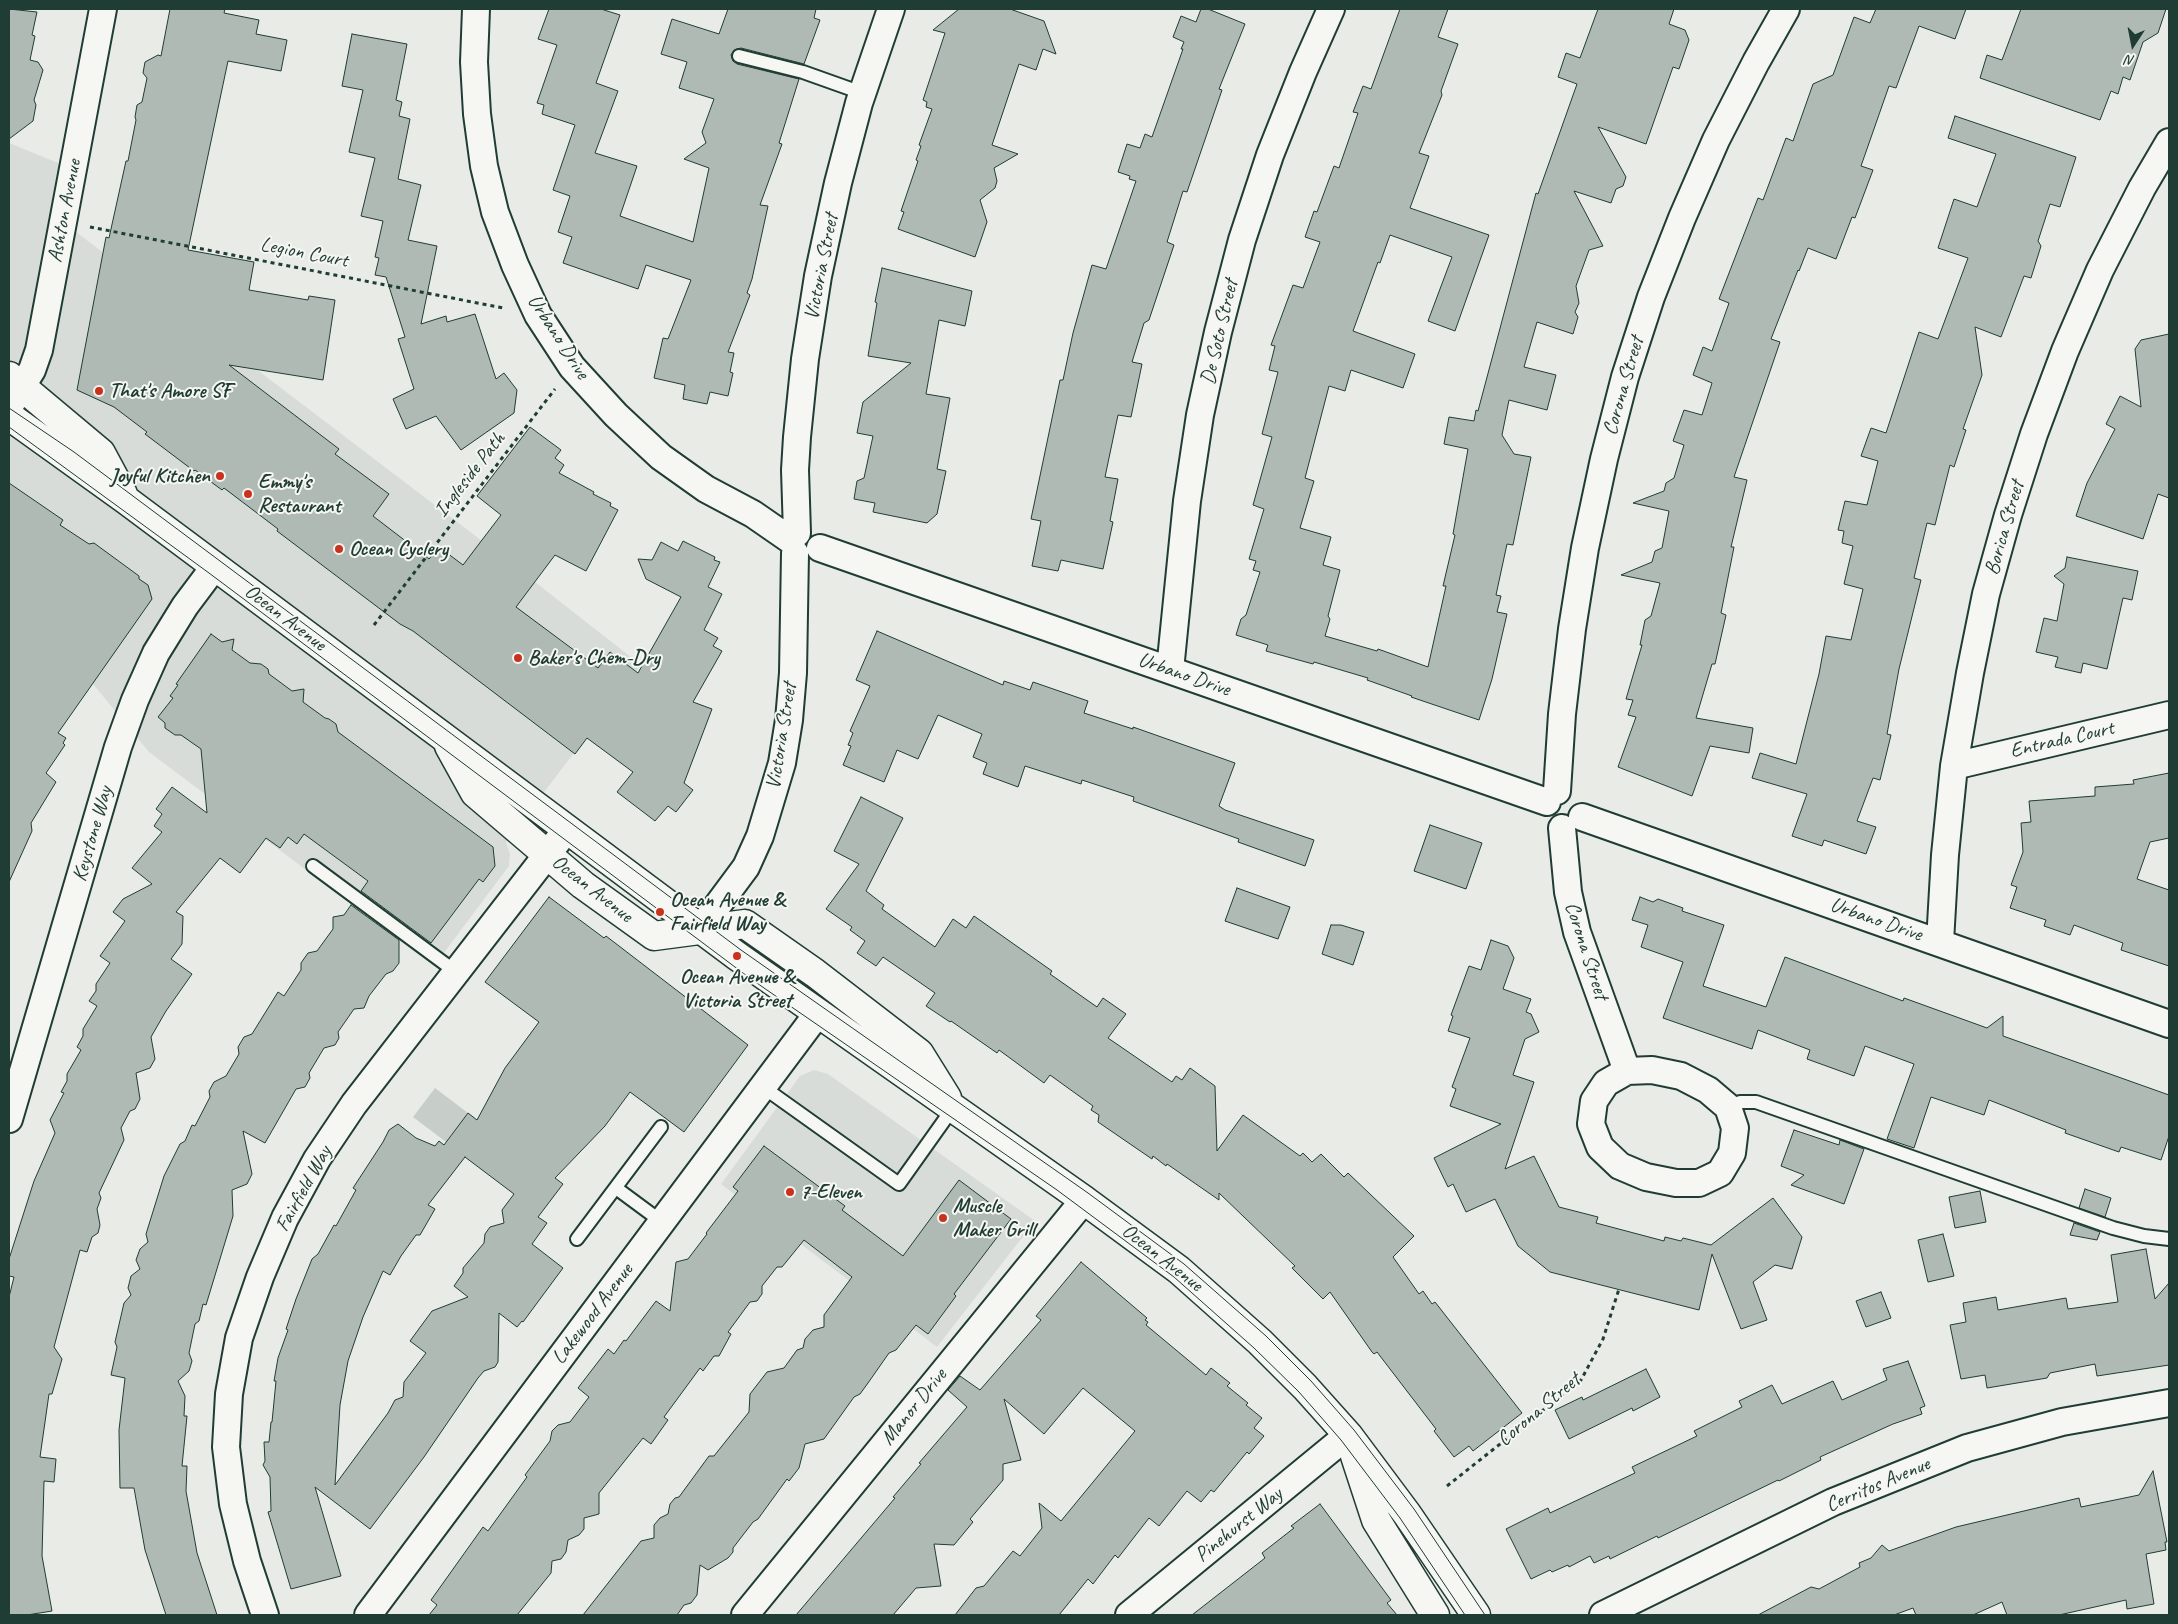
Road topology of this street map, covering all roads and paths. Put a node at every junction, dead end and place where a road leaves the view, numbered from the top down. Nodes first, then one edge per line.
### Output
1 (103, 9) edge
2 (476, 9) edge
3 (892, 9) edge
4 (1331, 9) edge
5 (1786, 9) edge
6 (738, 56) dead end
7 (862, 93) junction
8 (2169, 142) edge
9 (63, 222) junction
10 (538, 315) junction
11 (572, 367) junction
12 (13, 390) edge
13 (9, 416) edge
14 (126, 500) junction
15 (801, 544) junction
16 (215, 566) junction
17 (374, 625) dead end
18 (1170, 670) junction
19 (2169, 715) edge
20 (444, 737) junction
21 (1954, 766) junction
22 (1552, 796) junction
23 (1572, 822) junction
24 (567, 829) junction
25 (547, 854) junction
26 (314, 866) dead end
27 (700, 929) junction
28 (1940, 942) junction
29 (456, 972) junction
30 (818, 1013) junction
31 (2169, 1024) edge
32 (1627, 1071) junction
33 (763, 1087) junction
34 (1728, 1107) junction
35 (953, 1108) junction
36 (9, 1119) edge
37 (661, 1127) dead end
38 (616, 1188) junction
39 (1084, 1200) junction
40 (662, 1222) junction
41 (577, 1239) dead end
42 (2169, 1239) edge
43 (1619, 1289) dead end
44 (2169, 1403) edge
45 (1348, 1435) junction
46 (1447, 1486) dead end
47 (265, 1615) edge
48 (368, 1615) edge
49 (745, 1615) edge
50 (1130, 1615) edge
51 (1435, 1615) edge
52 (1476, 1615) edge
53 (1603, 1615) edge

1 - 9 street, Ashton Avenue
2 - 10 street, Urbano Drive
3 - 7 street, Victoria Street
4 - 18 street, De Soto Street
5 - 22 street, Corona Street
6 - 7 lane
7 - 15 street, Victoria Street
8 - 21 street, Borica Street
9 - 10 path, Legion Court
9 - 12 street, Ashton Avenue
10 - 11 street, Urbano Drive
11 - 15 street, Urbano Drive
11 - 17 path, Ingleside Path
12 - 14 main road, Ocean Avenue
13 - 14 main road, Ocean Avenue
14 - 16 main road, Ocean Avenue
15 - 18 street, Urbano Drive
15 - 27 street, Victoria Street
16 - 20 main road, Ocean Avenue
16 - 36 street, Keystone Way
18 - 22 street, Urbano Drive
19 - 21 street, Entrada Court
20 - 24 main road, Ocean Avenue
20 - 25 main road, Ocean Avenue
21 - 28 street, Borica Street
22 - 23 street
23 - 28 street, Urbano Drive
23 - 32 street, Corona Street
24 - 25 street, Fairfield Way
24 - 27 main road, Ocean Avenue
25 - 27 main road, Ocean Avenue
25 - 29 street, Fairfield Way
26 - 29 lane
27 - 30 main road, Ocean Avenue
27 - 35 main road, Ocean Avenue
28 - 31 street, Urbano Drive
29 - 47 street, Fairfield Way
30 - 33 street, Lakewood Avenue
30 - 35 main road, Ocean Avenue
32 - 34 street
32 - 34 street
33 - 35 lane
33 - 40 street, Lakewood Avenue
34 - 42 lane
35 - 39 main road, Ocean Avenue
37 - 38 lane
38 - 40 lane
38 - 41 lane
39 - 45 main road, Ocean Avenue
39 - 49 street, Manor Drive
40 - 48 street, Lakewood Avenue
43 - 46 path, Corona Street
44 - 53 street, Cerritos Avenue
45 - 50 street, Pinehurst Way
45 - 51 main road, Ocean Avenue
45 - 52 main road, Ocean Avenue

